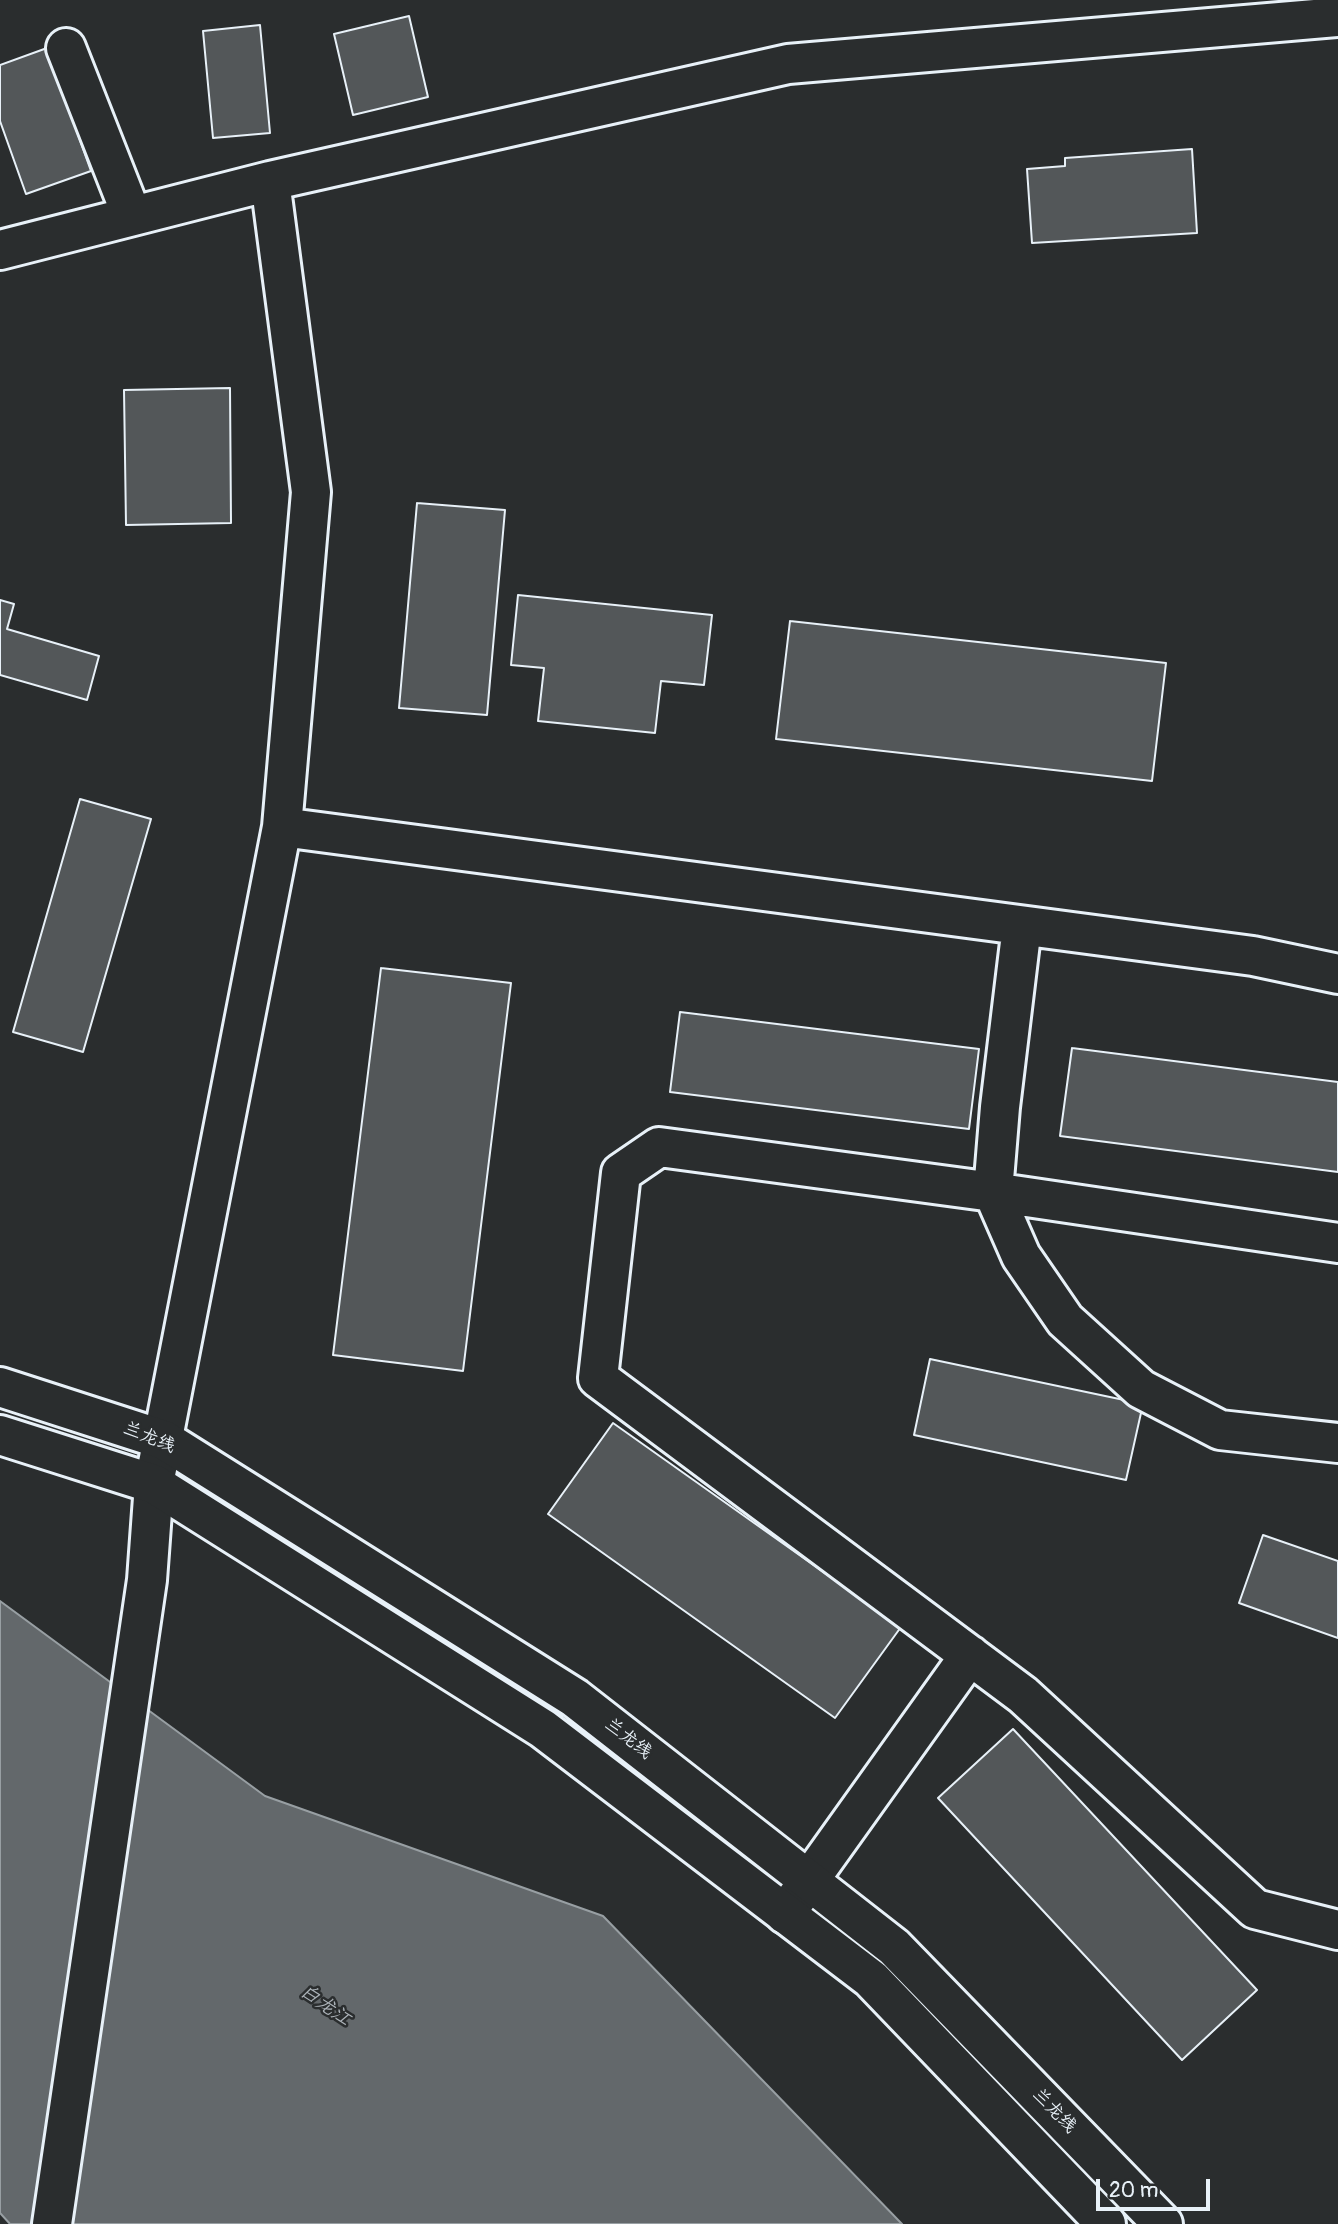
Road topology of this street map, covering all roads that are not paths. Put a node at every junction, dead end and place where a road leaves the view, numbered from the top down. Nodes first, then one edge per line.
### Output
1 (1338, 17) edge
2 (66, 48) dead end
3 (270, 181) junction
4 (132, 216) junction
5 (0, 250) edge
6 (282, 827) junction
7 (1022, 926) junction
8 (1338, 974) edge
9 (993, 1192) junction
10 (1338, 1243) edge
11 (0, 1387) edge
12 (0, 1435) edge
13 (163, 1440) junction
14 (1338, 1443) edge
15 (154, 1484) junction
16 (970, 1654) junction
17 (808, 1880) junction
18 (785, 1914) junction
19 (1338, 1930) edge
20 (52, 2224) edge
21 (1106, 2224) edge
22 (1163, 2224) edge

1 - 3 main road
2 - 4 main road
3 - 4 main road
3 - 6 main road
4 - 5 main road
6 - 7 main road
6 - 13 main road
7 - 8 main road
7 - 9 main road
9 - 10 main road
9 - 14 main road
9 - 16 main road
11 - 13 main road, 兰龙线
12 - 15 main road
13 - 15 main road
13 - 17 main road, 兰龙线
15 - 18 main road
15 - 20 main road
16 - 17 main road
16 - 19 main road
17 - 18 main road
17 - 22 main road, 兰龙线
18 - 21 main road

